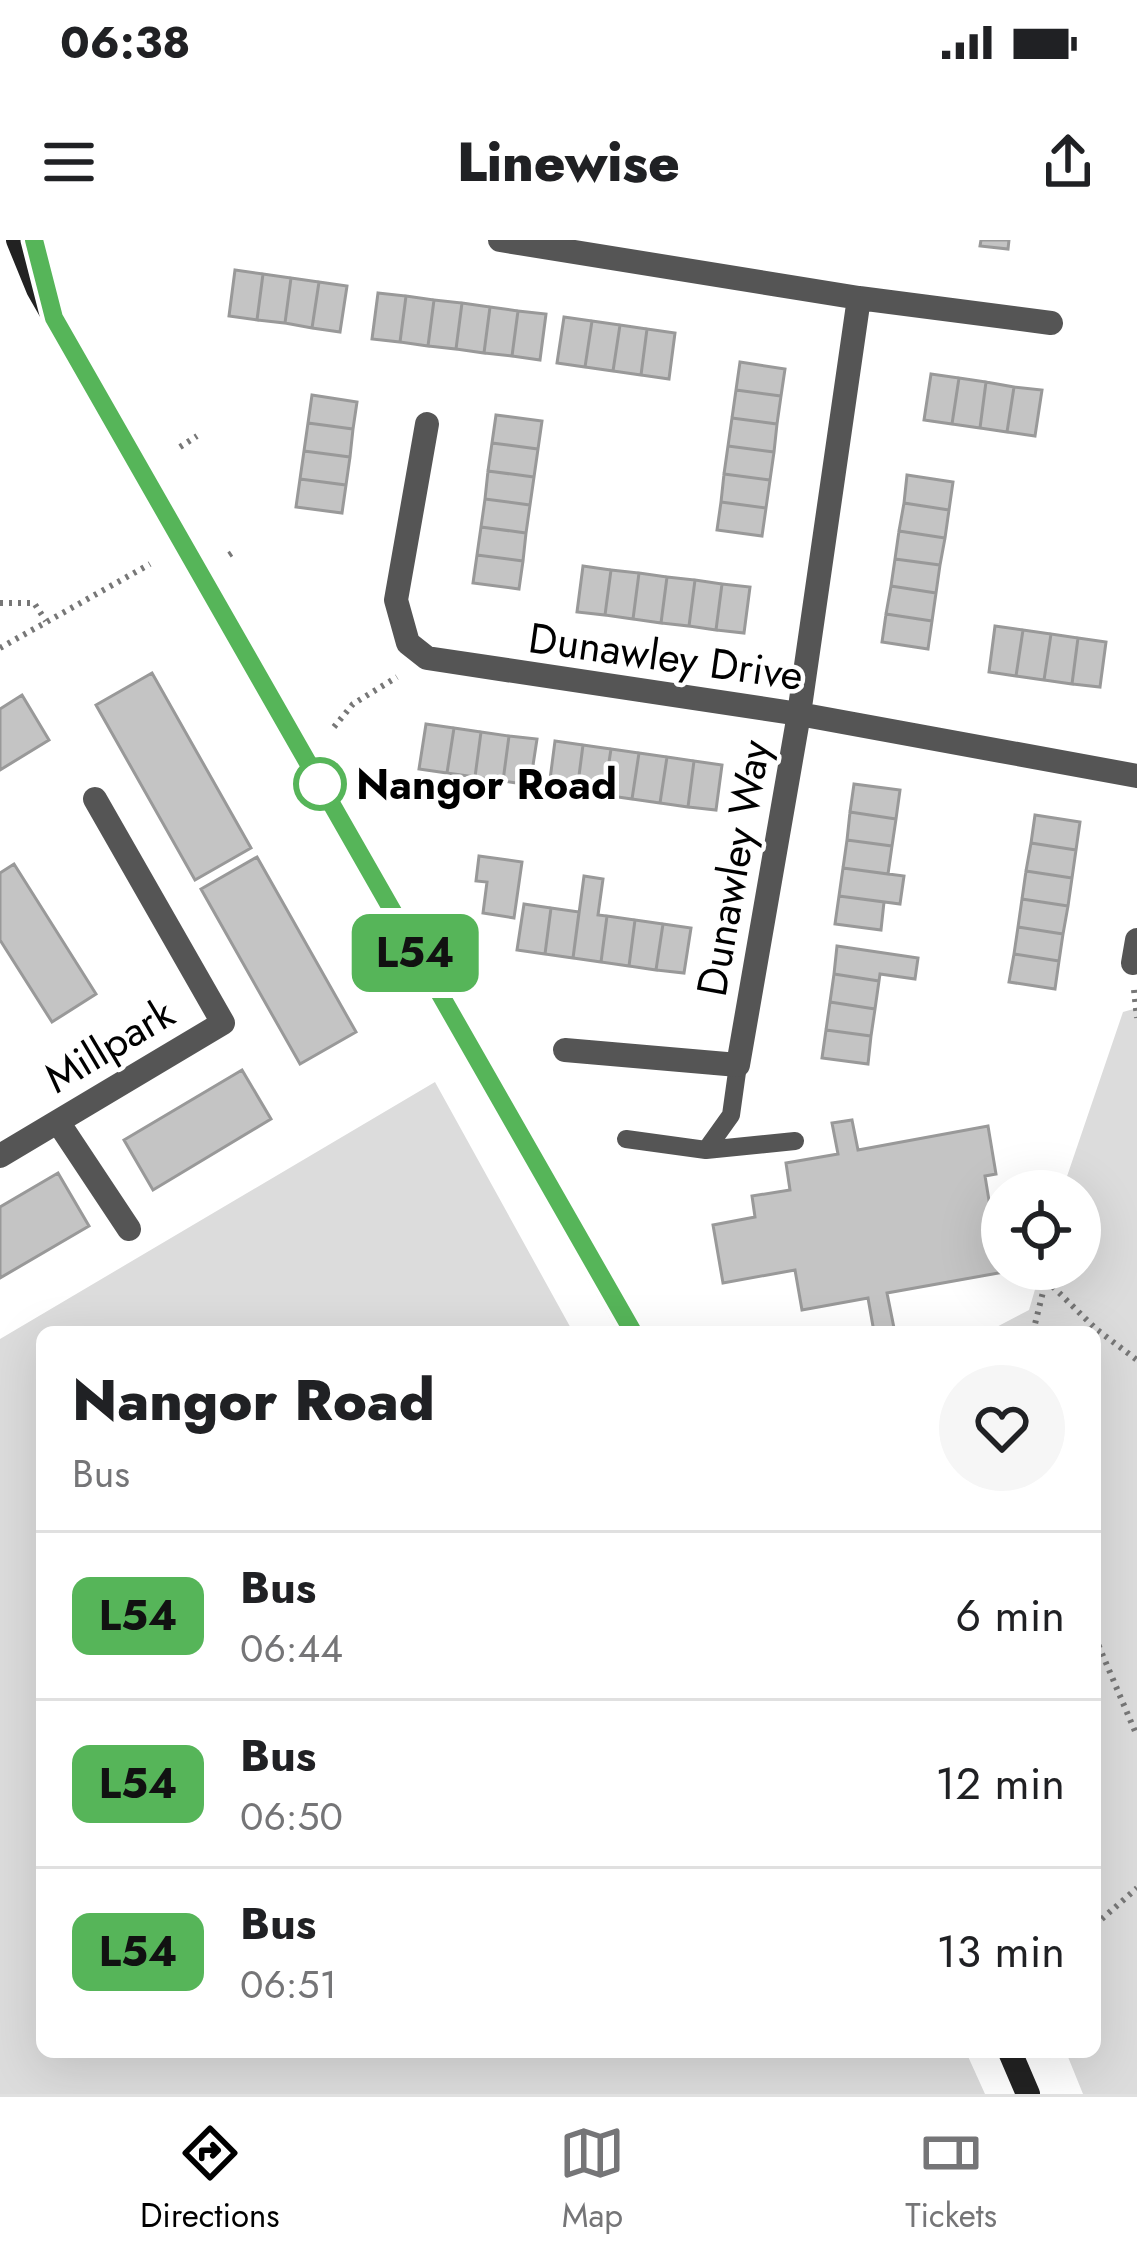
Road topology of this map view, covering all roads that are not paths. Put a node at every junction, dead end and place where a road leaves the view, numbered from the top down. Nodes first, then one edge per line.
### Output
1 (18, 240) edge
2 (34, 240) edge
3 (500, 240) edge
4 (0, 241) edge
5 (38, 289) junction
6 (859, 298) junction
7 (54, 318) junction
8 (1052, 323) dead end
9 (427, 424) dead end
10 (800, 714) junction
11 (1137, 776) edge
12 (95, 799) dead end
13 (565, 1050) dead end
14 (738, 1065) junction
15 (58, 1122) junction
16 (626, 1139) dead end
17 (795, 1141) dead end
18 (706, 1150) junction
19 (0, 1156) edge
20 (129, 1229) dead end
21 (629, 1326) edge
22 (1013, 2058) edge
23 (1028, 2094) edge

1 - 5 main road
2 - 7 main road
3 - 6 street
4 - 5 main road
5 - 7 main road
6 - 8 street
6 - 10 street, Dunawley Way
7 - 21 main road
9 - 10 street, Dunawley Drive
10 - 11 street, Dunawley Drive
10 - 14 street, Dunawley Way
12 - 15 street, Millpark
13 - 14 street
14 - 18 lane
15 - 19 street, Millpark
15 - 20 street
16 - 18 lane
17 - 18 lane
22 - 23 main road

